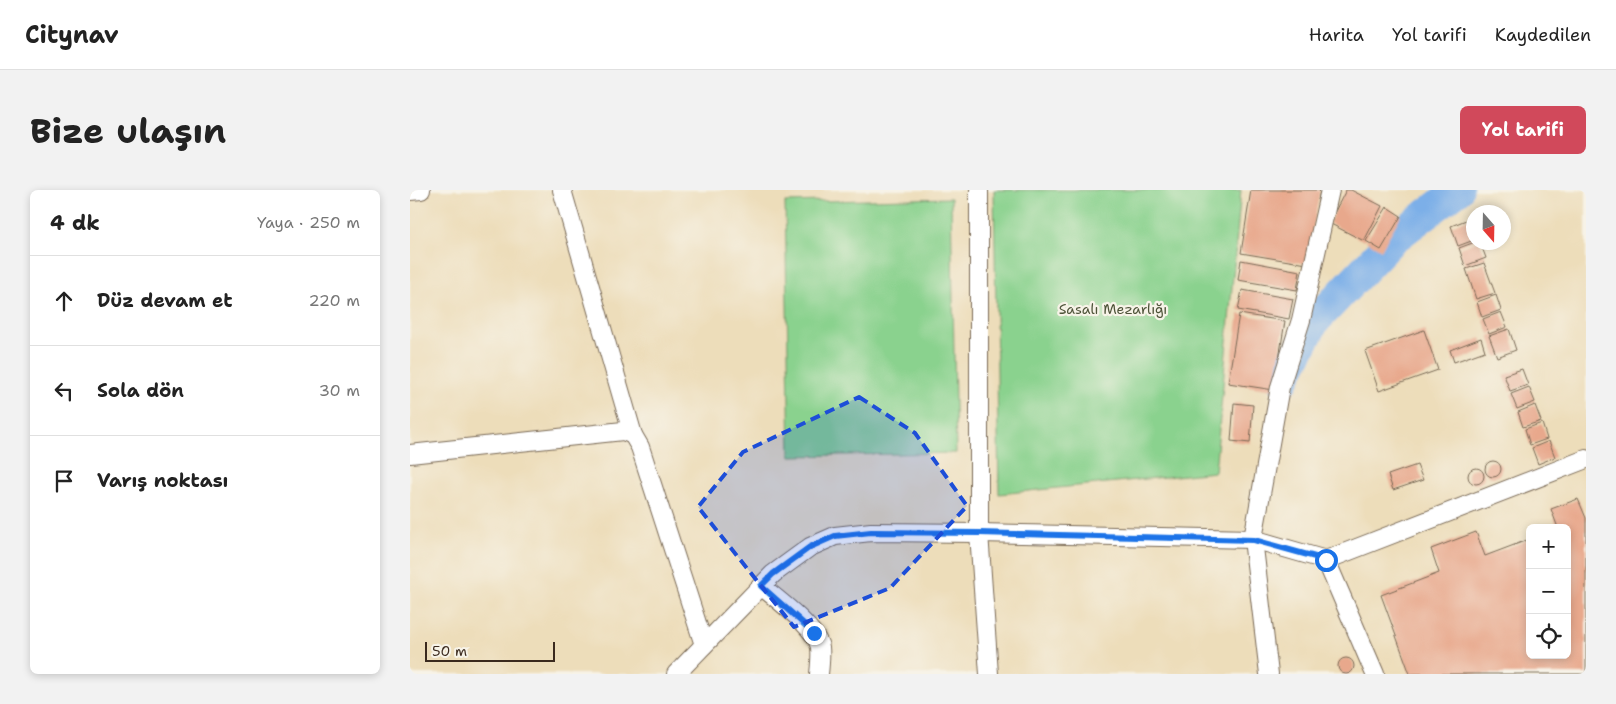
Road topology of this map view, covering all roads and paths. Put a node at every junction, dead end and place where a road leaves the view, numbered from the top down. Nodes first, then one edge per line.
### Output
1 (421, 190) edge
2 (562, 190) edge
3 (979, 190) edge
4 (1330, 190) edge
5 (410, 191) edge
6 (633, 435) junction
7 (410, 454) edge
8 (1586, 459) edge
9 (979, 533) junction
10 (1254, 540) junction
11 (1326, 560) junction
12 (761, 586) junction
13 (704, 645) junction
14 (676, 674) edge
15 (819, 674) edge
16 (989, 674) edge
17 (1269, 674) edge
18 (1375, 674) edge

1 - 5 street
2 - 6 street
3 - 9 street
4 - 10 street
6 - 7 street
6 - 13 street
8 - 11 street
9 - 10 street
9 - 12 street
9 - 16 street
10 - 11 street
10 - 17 street
11 - 18 street
12 - 13 street
12 - 15 street
13 - 14 street

